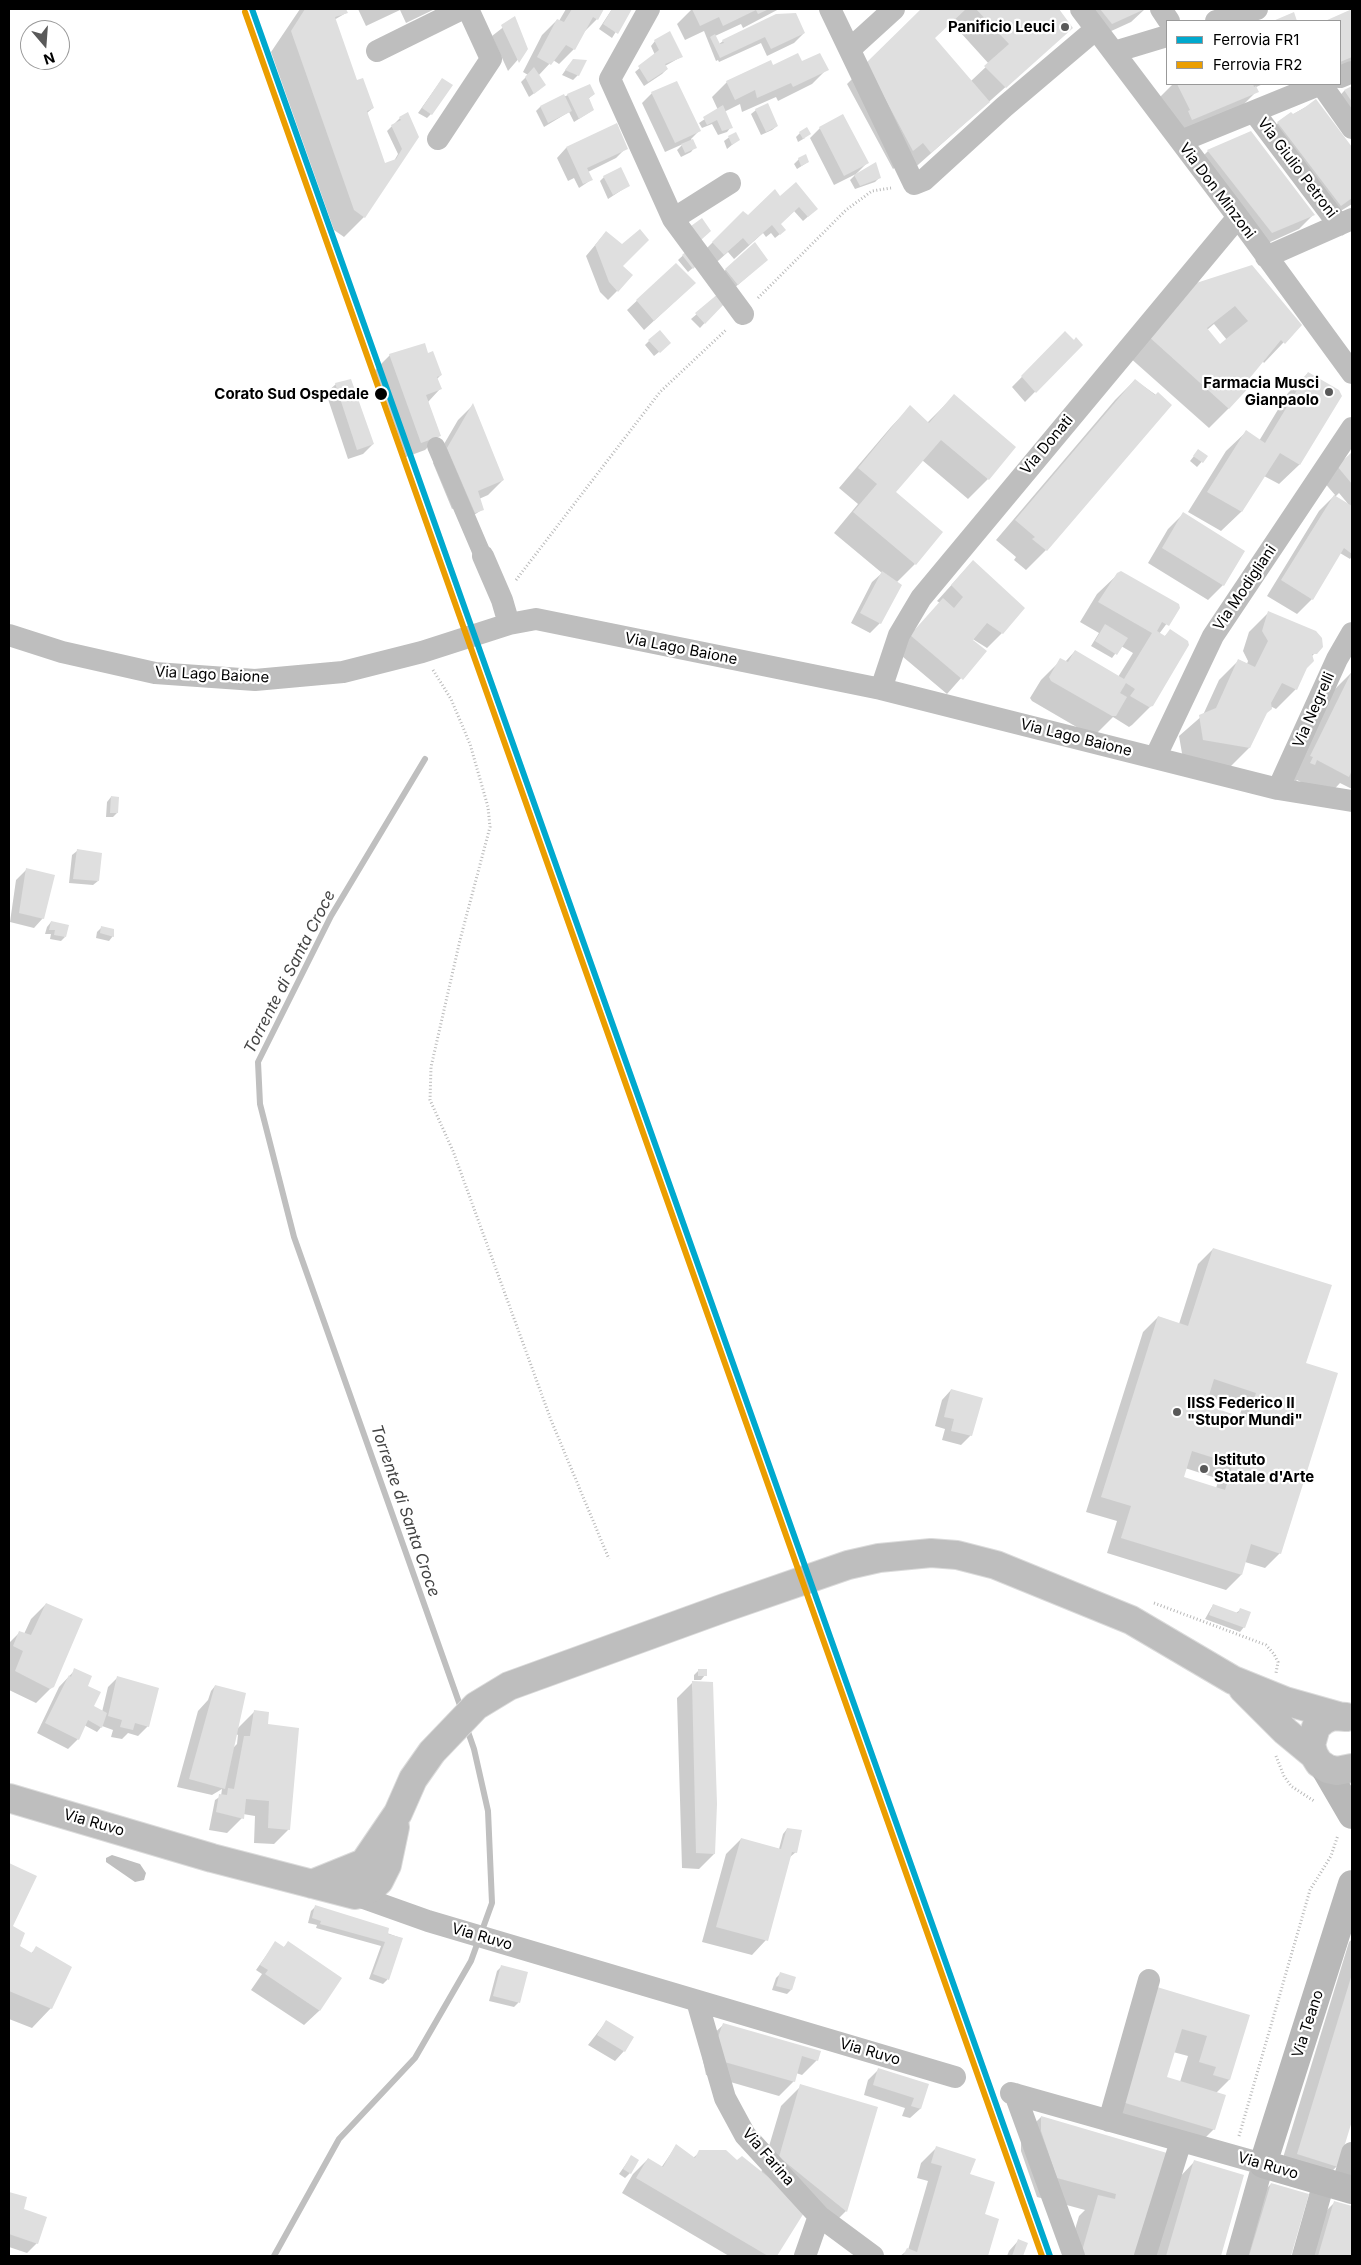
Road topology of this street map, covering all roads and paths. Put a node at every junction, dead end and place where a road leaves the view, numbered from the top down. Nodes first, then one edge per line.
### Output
1 (462, 9) edge
2 (468, 9) edge
3 (649, 9) edge
4 (830, 9) edge
5 (894, 9) edge
6 (1081, 9) edge
7 (1161, 9) edge
8 (1251, 10) edge
9 (1168, 20) edge
10 (1219, 20) edge
11 (1096, 29) junction
12 (1166, 36) edge
13 (850, 49) junction
14 (377, 51) dead end
15 (1114, 52) junction
16 (1319, 85) edge
17 (1322, 85) edge
18 (1254, 112) junction
19 (1352, 128) edge
20 (438, 139) dead end
21 (1180, 141) junction
22 (730, 183) dead end
23 (914, 184) junction
24 (1238, 217) junction
25 (673, 219) junction
26 (1346, 222) edge
27 (1266, 257) junction
28 (743, 314) junction
29 (1352, 373) edge
30 (1352, 428) edge
31 (436, 446) dead end
32 (483, 556) joint
33 (502, 600) junction
34 (509, 624) junction
35 (1352, 633) edge
36 (9, 635) edge
37 (422, 652) junction
38 (881, 689) junction
39 (1155, 758) junction
40 (1278, 789) junction
41 (1352, 801) edge
42 (609, 1559) dead end
43 (1149, 1601) dead end
44 (1233, 1680) junction
45 (1265, 1693) junction
46 (1345, 1717) edge
47 (1274, 1750) dead end
48 (1319, 1761) junction
49 (1352, 1768) edge
50 (9, 1798) edge
51 (1319, 1804) dead end
52 (1344, 1821) edge
53 (375, 1864) junction
54 (312, 1884) junction
55 (355, 1895) junction
56 (1351, 1895) edge
57 (423, 1920) junction
58 (1149, 1980) dead end
59 (697, 2000) junction
60 (955, 2077) dead end
61 (1109, 2121) junction
62 (1181, 2141) junction
63 (1352, 2153) edge
64 (1234, 2156) junction
65 (1262, 2164) junction
66 (1339, 2186) edge
67 (819, 2216) junction
68 (805, 2256) edge
69 (873, 2256) edge
70 (1074, 2256) edge
71 (1145, 2256) edge
72 (1236, 2256) edge
73 (1303, 2256) edge

1 - 14 street
2 - 20 street
3 - 25 street
4 - 13 street
5 - 13 street
6 - 11 street, Via Don Minzoni
7 - 9 street
8 - 10 street
11 - 15 street, Via Don Minzoni
11 - 23 street
12 - 15 street
13 - 23 street
15 - 21 street, Via Don Minzoni
16 - 18 street
17 - 19 street
18 - 21 street
18 - 26 street, Via Giulio Petroni
21 - 24 street, Via Don Minzoni
22 - 25 street
23 - 28 path
24 - 27 street, Via Don Minzoni
24 - 38 street, Via Donati
25 - 28 street
26 - 27 street
27 - 29 street, Via Don Minzoni
28 - 33 path
30 - 39 street, Via Modigliani
31 - 32 street
32 - 33 street
33 - 34 street
34 - 37 street, Via Lago Baione
34 - 38 street, Via Lago Baione
35 - 40 street, Via Negrelli
36 - 37 street, Via Lago Baione
37 - 42 path
38 - 39 street, Via Lago Baione
39 - 40 street, Via Lago Baione
40 - 41 street, Via Lago Baione
43 - 45 path
44 - 45 main road
44 - 48 main road
44 - 53 main road
45 - 46 main road
46 - 48 main road
47 - 51 path
48 - 49 main road
48 - 52 main road
50 - 54 main road, Via Ruvo
52 - 64 path
53 - 54 main road
53 - 55 main road
53 - 57 street
54 - 55 main road, Via Ruvo
55 - 57 street, Via Ruvo
56 - 65 main road, Via Teano
57 - 59 street, Via Ruvo
58 - 61 street
59 - 60 street, Via Ruvo
59 - 67 street, Via Farina
61 - 62 street, Via Ruvo
61 - 70 street, Via Ruvo
62 - 64 street, Via Ruvo
62 - 71 street
63 - 66 street
64 - 65 street, Via Ruvo
65 - 66 main road, Via Ruvo
65 - 72 street
66 - 73 street
67 - 68 street
67 - 69 street, Via Farina

